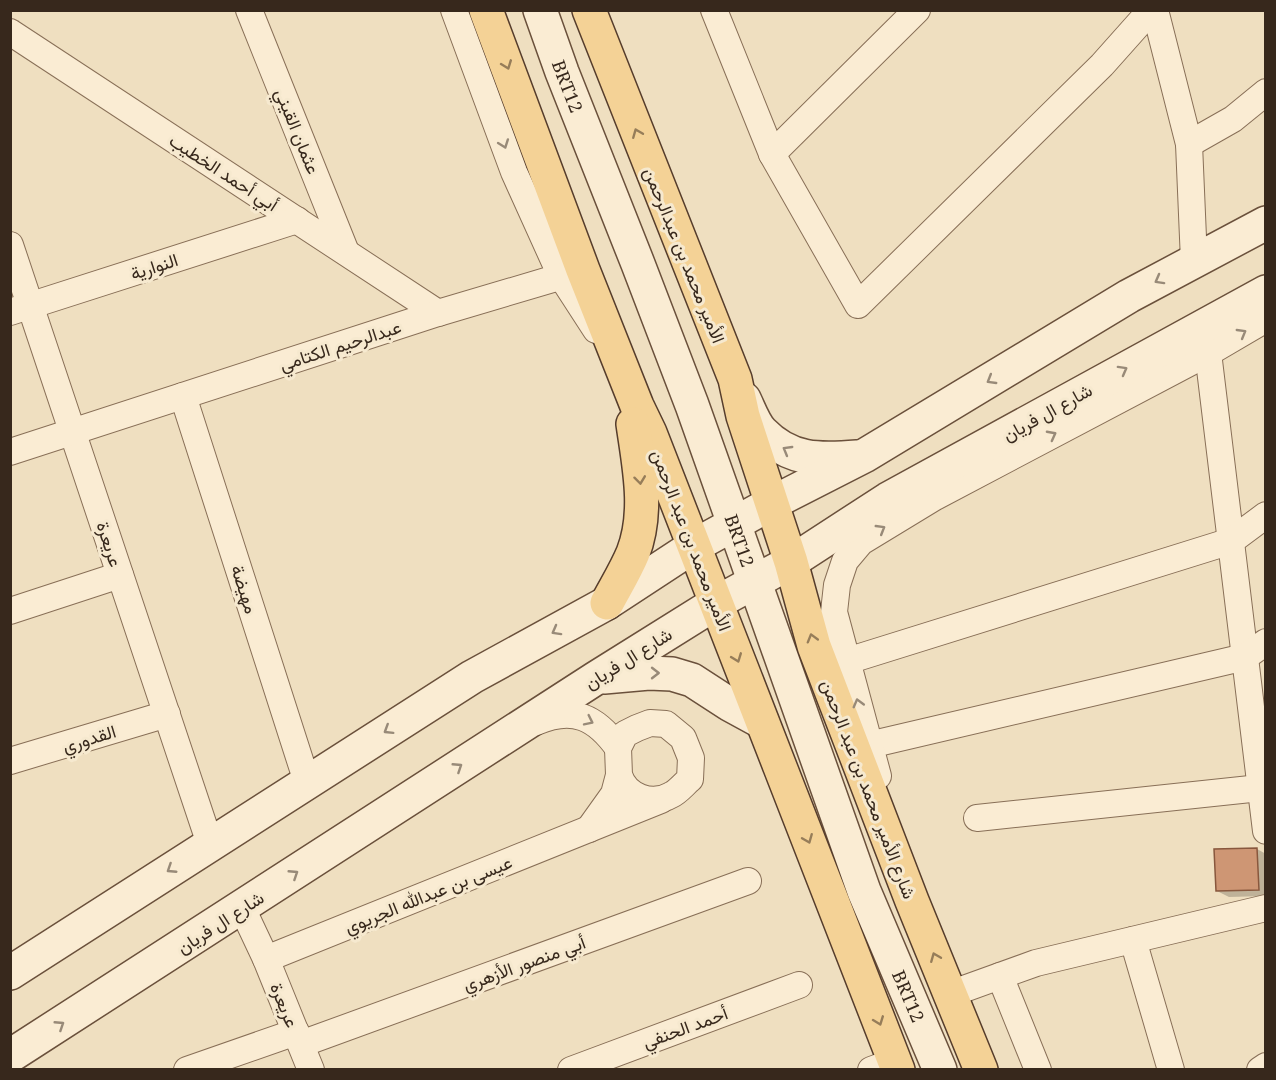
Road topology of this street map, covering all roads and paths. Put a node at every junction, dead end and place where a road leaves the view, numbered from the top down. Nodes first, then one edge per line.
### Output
1 (249, 10) edge
2 (454, 10) edge
3 (486, 10) edge
4 (540, 10) edge
5 (589, 10) edge
6 (714, 10) edge
7 (917, 10) edge
8 (1153, 10) edge
9 (10, 32) edge
10 (1266, 92) edge
11 (1190, 144) junction
12 (772, 154) junction
13 (297, 220) junction
14 (1266, 223) edge
15 (10, 244) edge
16 (346, 252) junction
17 (1194, 261) junction
18 (572, 273) junction
19 (1266, 292) edge
20 (21, 309) edge
21 (438, 313) junction
22 (1266, 319) edge
23 (1206, 339) junction
24 (626, 376) junction
25 (735, 379) junction
26 (183, 396) junction
27 (73, 432) junction
28 (10, 452) edge
29 (864, 456) junction
30 (959, 460) junction
31 (935, 497) junction
32 (772, 503) junction
33 (1266, 515) edge
34 (734, 524) junction
35 (1230, 541) junction
36 (694, 546) junction
37 (791, 562) junction
38 (120, 575) junction
39 (756, 582) junction
40 (607, 603) junction
41 (717, 603) junction
42 (10, 611) edge
43 (1266, 642) edge
44 (1245, 657) junction
45 (847, 661) junction
46 (596, 678) junction
47 (167, 714) junction
48 (762, 722) junction
49 (514, 731) junction
50 (869, 745) junction
51 (618, 748) junction
52 (10, 761) edge
53 (620, 775) junction
54 (307, 782) junction
55 (1263, 786) edge
56 (660, 800) junction
57 (977, 818) dead end
58 (589, 829) junction
59 (1266, 831) edge
60 (210, 844) junction
61 (748, 882) dead end
62 (912, 901) junction
63 (242, 908) junction
64 (1266, 908) edge
65 (1133, 940) junction
66 (266, 959) junction
67 (10, 973) edge
68 (1000, 976) junction
69 (799, 986) dead end
70 (950, 994) junction
71 (298, 1038) junction
72 (10, 1056) edge
73 (1266, 1066) edge
74 (888, 1067) edge
75 (187, 1070) edge
76 (311, 1070) edge
77 (571, 1070) edge
78 (940, 1070) edge
79 (981, 1070) edge
80 (1038, 1070) edge
81 (1171, 1070) edge
82 (1260, 1070) edge

1 - 16 street, عثمان القيني
2 -> 18 street
3 -> 18 main road, الأمير محمد بن عبد الرحمن
4 - 34 main road, BRT12
25 -> 5 main road, الأمير محمد بن عبدالرحمن
6 - 12 street
7 - 12 street
8 - 11 street
8 - 12 street
9 - 13 street, أبي أحمد الخطيب
10 - 11 street
11 - 17 street
13 - 16 street, أبي أحمد الخطيب
13 - 20 street, النوارية
14 - 17 main road
15 - 20 street, عريعرة
16 - 21 street, أبي أحمد الخطيب
17 -> 29 main road
18 - 21 street, عبدالرحيم الكتامي
18 - 24 main road, الأمير محمد بن عبد الرحمن
19 - 23 main road, شارع ال فريان
20 - 27 street, عريعرة
21 - 26 street, عبدالرحيم الكتامي
23 -> 22 street
30 -> 23 main road, شارع ال فريان
31 -> 23 street
23 - 35 street
24 - 36 main road, الأمير محمد بن عبد الرحمن
24 -> 40 main road
29 -> 25 main road
25 - 32 main road, الأمير محمد بن عبدالرحمن
26 - 27 street, عبدالرحيم الكتامي
26 - 54 street, مهيضة
27 - 28 street, عبدالرحيم الكتامي
27 - 38 street, عريعرة
29 - 32 main road
30 - 31 main road
30 - 37 main road, شارع ال فريان
45 -> 31 street
32 - 34 main road
32 - 37 main road, شارع الأمير محمد بن عبد الرحمن
33 - 35 street
34 - 36 main road
34 - 39 main road, BRT12
35 - 44 street
35 - 45 street
36 - 40 main road
36 - 41 main road, الأمير محمد بن عبد الرحمن
37 - 39 main road, شارع ال فريان
62 -> 37 main road, شارع الأمير محمد بن عبد الرحمن
38 - 42 street
38 - 47 street, عريعرة
39 - 41 main road, شارع ال فريان
39 - 78 main road, BRT12
40 -> 54 main road
41 - 46 main road, شارع ال فريان
41 -> 48 main road, الأمير محمد بن عبد الرحمن
43 - 44 street
44 - 50 street
44 - 55 street
50 -> 45 street
46 -> 48 main road
46 - 49 main road, شارع ال فريان
47 - 52 street, القدوري
47 - 60 street, عريعرة
48 -> 74 main road, الأمير محمد بن عبد الرحمن
49 -> 51 street
63 -> 49 main road, شارع ال فريان
50 - 62 street
51 - 53 street
51 - 56 street
53 - 56 street
53 - 58 street
54 - 60 main road
55 - 57 street
55 - 59 street
56 - 58 street, عيسى بن عبدالله الجريوي
58 - 66 street, عيسى بن عبدالله الجريوي
60 -> 67 main road
61 - 71 street, أبي منصور الأزهري
70 -> 62 main road, شارع الأمير محمد بن عبد الرحمن
63 - 66 street, عريعرة
72 -> 63 main road, شارع ال فريان
64 - 65 street
65 - 68 street
65 - 81 street
66 - 71 street, عريعرة
68 - 70 street
68 - 80 street
69 - 77 street, أحمد الحنفي
70 - 79 main road, شارع الأمير محمد بن عبد الرحمن
71 - 75 street, أبي منصور الأزهري
71 - 76 street, عريعرة
73 - 82 street

